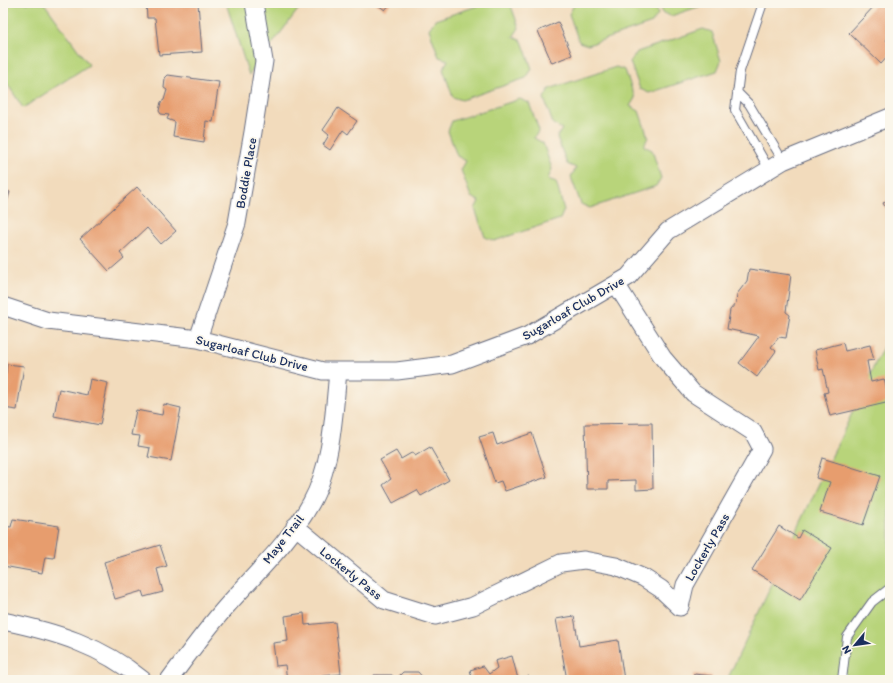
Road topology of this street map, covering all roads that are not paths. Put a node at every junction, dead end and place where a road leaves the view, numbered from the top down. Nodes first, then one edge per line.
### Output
1 (254, 3) edge
2 (763, 3) edge
3 (737, 92) junction
4 (890, 117) edge
5 (776, 165) junction
6 (616, 284) junction
7 (3, 306) edge
8 (198, 339) junction
9 (338, 371) junction
10 (295, 526) junction
11 (890, 588) edge
12 (3, 621) edge
13 (143, 680) edge
14 (169, 680) edge
15 (842, 680) edge

1 - 8 street, Boddie Place
2 - 3 lane
3 - 5 lane
3 - 5 lane
4 - 5 street, Sugarloaf Club Drive
5 - 6 street, Sugarloaf Club Drive
6 - 9 street, Sugarloaf Club Drive
6 - 10 street, Lockerly Pass
7 - 8 street, Sugarloaf Club Drive
8 - 9 street, Sugarloaf Club Drive
9 - 10 street, Maye Trail
10 - 14 street, Maye Trail
11 - 15 lane
12 - 13 street

